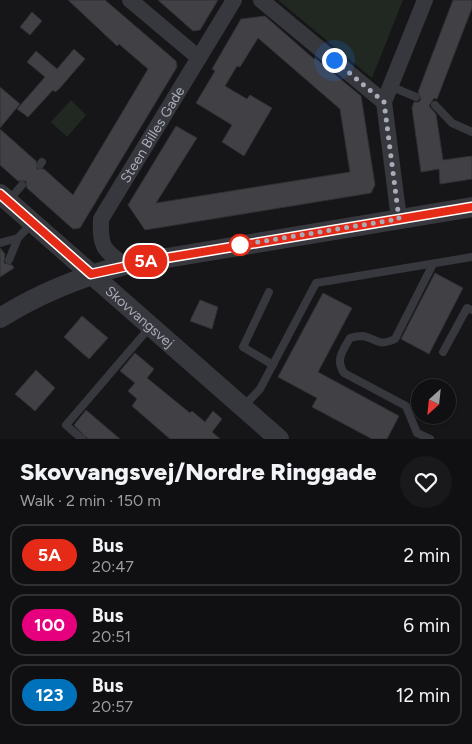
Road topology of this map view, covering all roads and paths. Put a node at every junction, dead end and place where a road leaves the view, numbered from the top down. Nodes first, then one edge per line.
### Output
1 (130, 0) edge
2 (234, 0) edge
3 (261, 0) edge
4 (425, 0) edge
5 (199, 58) junction
6 (390, 86) junction
7 (416, 97) dead end
8 (384, 102) junction
9 (435, 105) dead end
10 (472, 132) edge
11 (22, 185) dead end
12 (4, 197) edge
13 (472, 207) edge
14 (399, 219) junction
15 (32, 222) junction
16 (18, 238) junction
17 (0, 243) edge
18 (472, 257) edge
19 (9, 260) dead end
20 (433, 264) junction
21 (125, 265) junction
22 (91, 274) junction
23 (269, 292) dead end
24 (472, 310) edge
25 (0, 318) edge
26 (151, 326) junction
27 (443, 352) dead end
28 (273, 365) junction
29 (243, 407) junction
30 (82, 439) edge
31 (279, 439) edge
32 (430, 439) edge

1 - 5 street
2 - 5 street, Steen Billes Gade
3 - 8 street
4 - 6 street
5 - 21 street, Steen Billes Gade
6 - 7 lane
6 - 8 street
8 - 14 street
9 - 10 lane
11 - 12 lane
12 - 15 street, Skovvangsvej
13 - 14 street
14 - 21 street
15 - 16 lane
15 - 22 street, Skovvangsvej
16 - 17 lane
16 - 19 lane
18 - 20 lane
20 - 28 lane
20 - 32 lane
21 - 22 street
22 - 25 street
22 - 26 street, Skovvangsvej
23 - 28 lane
24 - 27 lane
26 - 29 street, Skovvangsvej
26 - 30 lane
28 - 29 lane
29 - 31 street, Skovvangsvej

